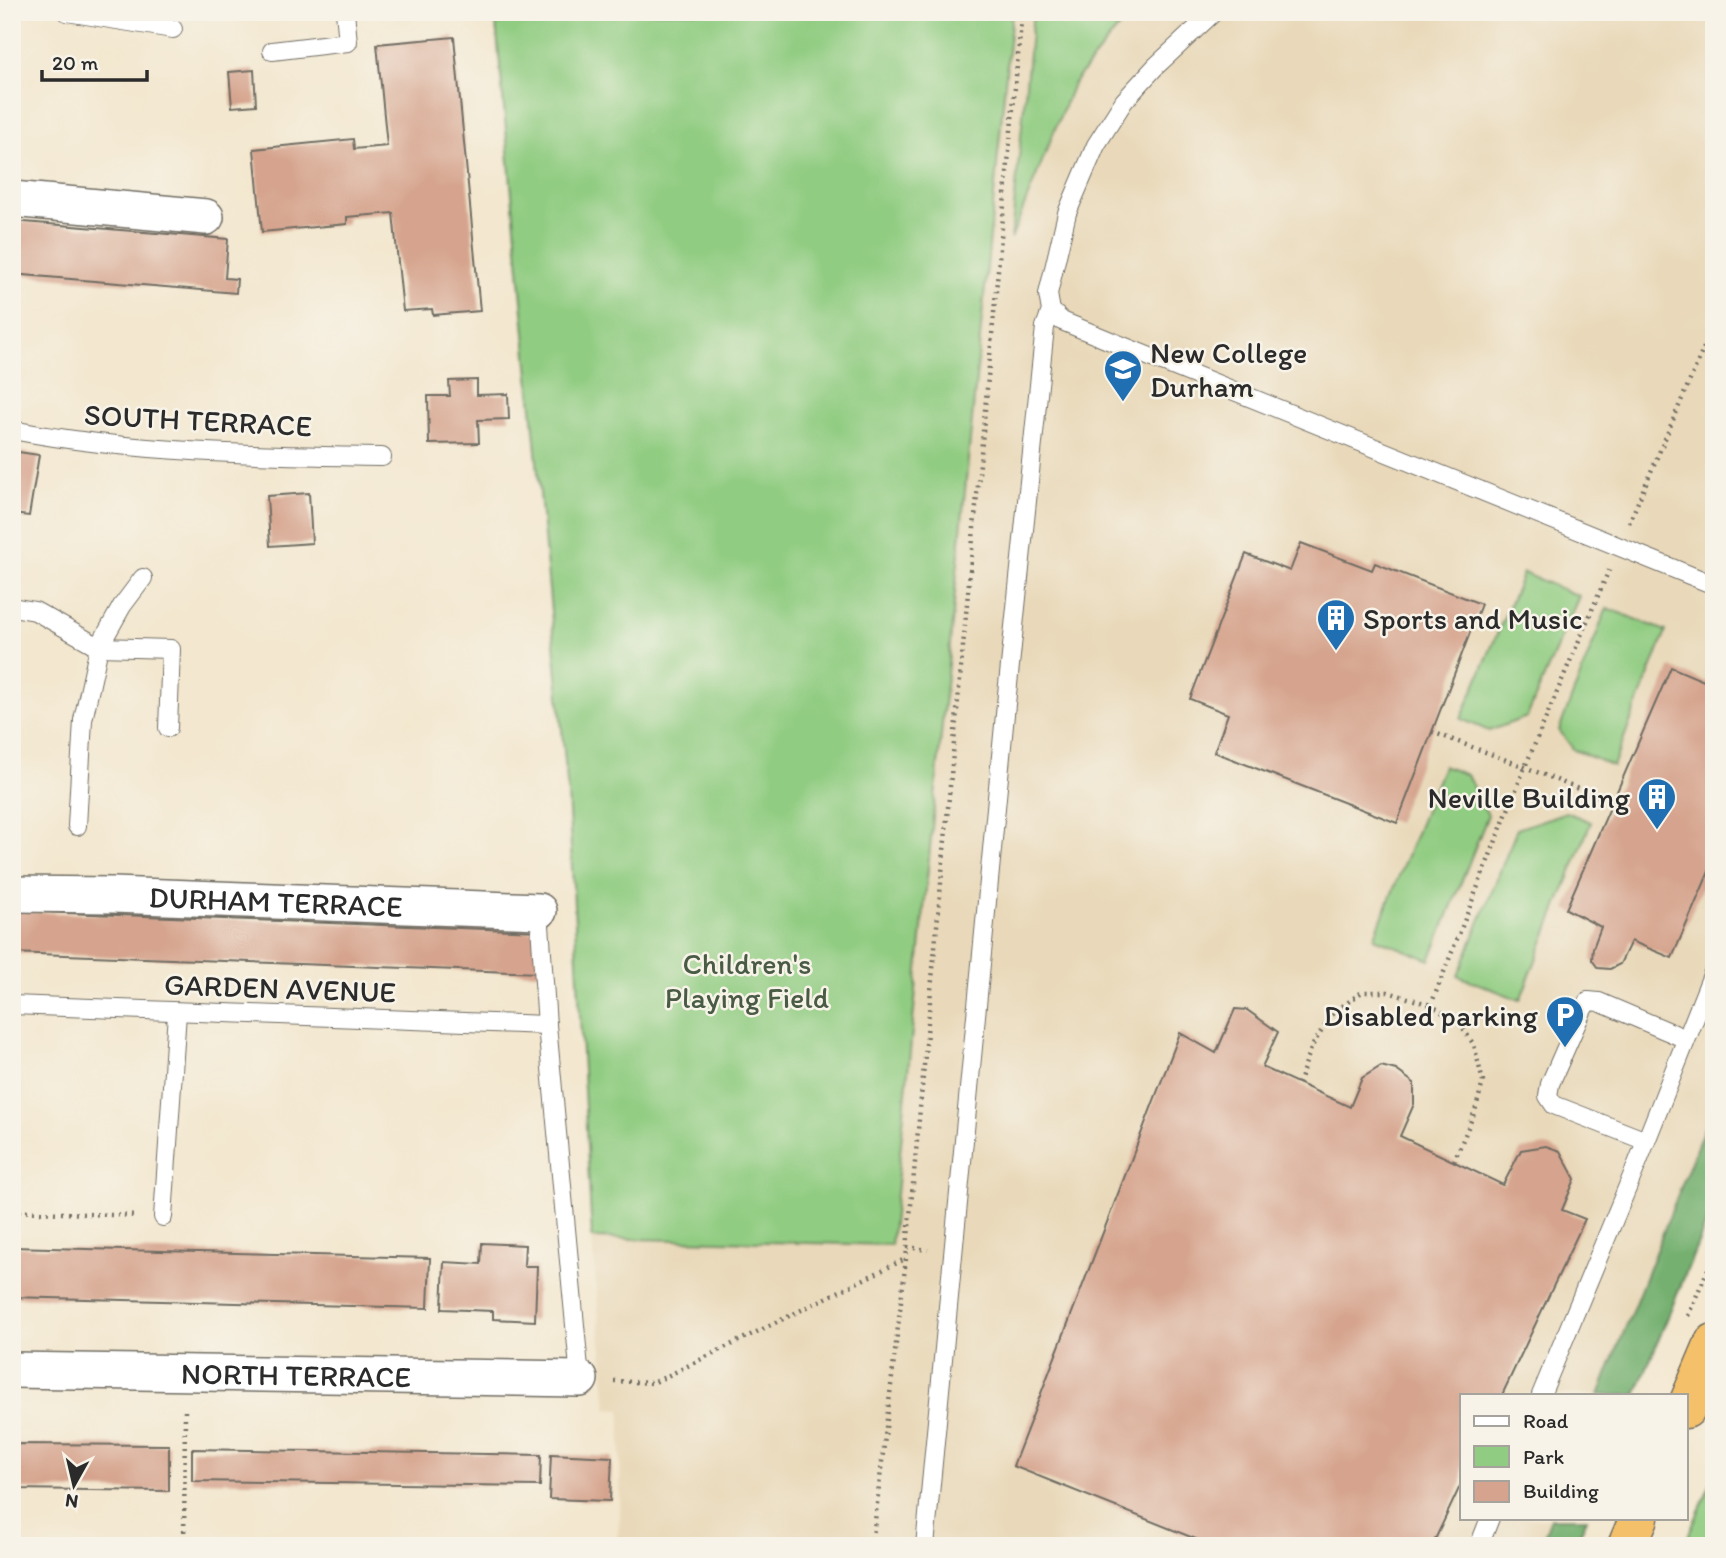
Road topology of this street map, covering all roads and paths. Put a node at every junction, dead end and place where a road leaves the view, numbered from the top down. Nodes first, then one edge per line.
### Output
1 (67, 12) edge
2 (345, 12) edge
3 (1022, 12) edge
4 (1214, 12) edge
5 (173, 30) dead end
6 (272, 51) dead end
7 (12, 200) edge
8 (206, 217) dead end
9 (1051, 311) junction
10 (1714, 324) edge
11 (12, 430) edge
12 (382, 457) dead end
13 (1619, 547) junction
14 (143, 578) dead end
15 (1714, 585) edge
16 (12, 607) edge
17 (99, 647) junction
18 (168, 728) dead end
19 (1432, 732) dead end
20 (1525, 766) junction
21 (1612, 803) dead end
22 (77, 826) dead end
23 (12, 894) edge
24 (540, 911) joint
25 (1714, 970) edge
26 (12, 1005) edge
27 (1431, 1005) junction
28 (177, 1013) junction
29 (547, 1025) junction
30 (1686, 1039) junction
31 (1298, 1084) dead end
32 (1646, 1141) junction
33 (1454, 1161) dead end
34 (12, 1211) edge
35 (163, 1217) joint
36 (906, 1259) junction
37 (1714, 1343) edge
38 (12, 1370) edge
39 (185, 1372) junction
40 (580, 1379) junction
41 (1541, 1394) edge
42 (1688, 1404) edge
43 (1489, 1520) edge
44 (1638, 1520) edge
45 (184, 1546) edge
46 (872, 1546) edge
47 (925, 1546) edge
48 (1479, 1546) edge
49 (1627, 1546) edge

1 - 5 lane
2 - 6 lane
3 - 36 path
4 - 9 lane
7 - 8 street
9 - 13 lane
9 - 47 lane
10 - 13 path
11 - 12 lane, SOUTH TERRACE
13 - 15 lane
13 - 20 path
14 - 17 lane
16 - 17 lane
17 - 18 lane
17 - 22 lane
19 - 20 path
20 - 21 path
20 - 27 path
23 - 24 street, DURHAM TERRACE
24 - 29 lane
25 - 30 lane
26 - 28 lane, GARDEN AVENUE
27 - 31 path
27 - 33 path
28 - 29 lane, GARDEN AVENUE
28 - 35 lane
29 - 40 lane
30 - 32 lane
30 - 32 lane
32 - 41 lane
34 - 35 path
36 - 40 path
36 - 46 path
37 - 42 highway
38 - 39 street, NORTH TERRACE
39 - 40 street, NORTH TERRACE
39 - 45 path
43 - 48 lane
44 - 49 highway

